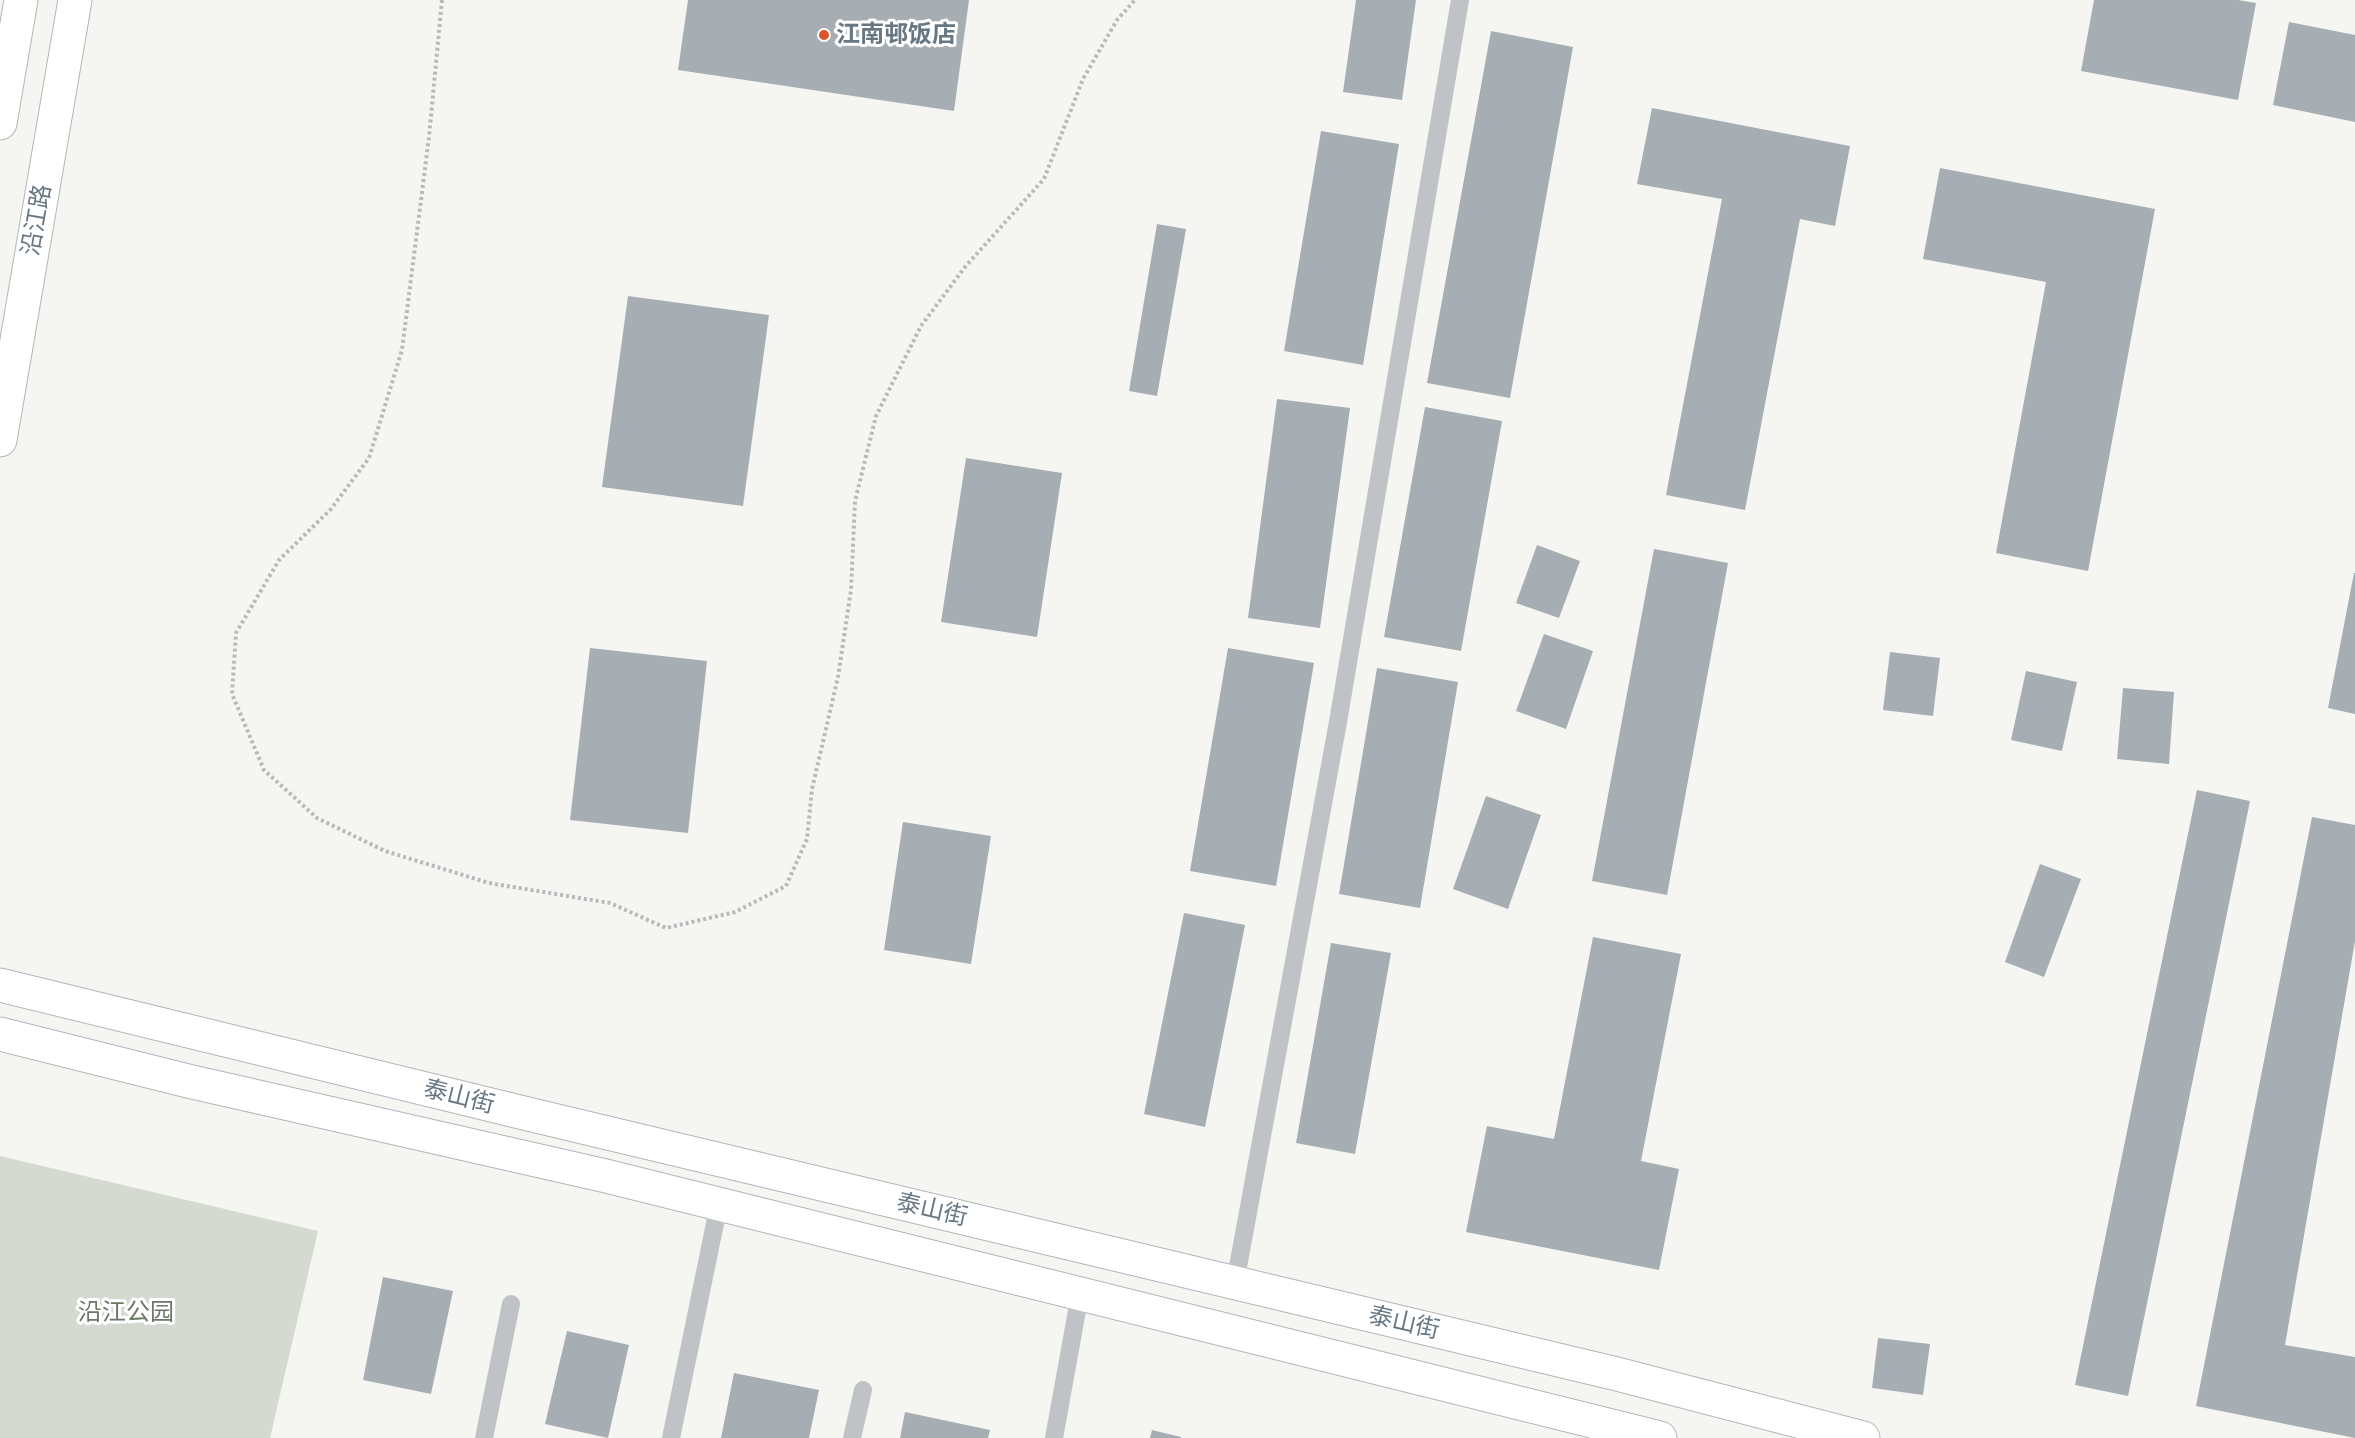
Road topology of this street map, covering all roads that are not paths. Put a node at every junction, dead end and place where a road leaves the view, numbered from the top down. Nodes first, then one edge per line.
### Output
1 (21, 0) edge
2 (75, 0) edge
3 (1460, 0) edge
4 (0, 123) edge
5 (0, 440) edge
6 (0, 985) edge
7 (0, 1034) edge
8 (719, 1204) junction
9 (1235, 1283) junction
10 (1080, 1294) junction
11 (511, 1304) dead end
12 (863, 1390) dead end
13 (484, 1438) edge
14 (671, 1438) edge
15 (852, 1438) edge
16 (1054, 1438) edge
17 (1660, 1438) edge
18 (1863, 1438) edge

1 - 4 main road
2 - 5 main road, 沿江路
3 - 9 lane
6 - 9 main road, 泰山街
7 - 8 main road, 泰山街
8 - 10 main road, 泰山街
8 - 14 lane
9 - 18 main road, 泰山街
10 - 16 lane
10 - 17 main road, 泰山街
11 - 13 lane
12 - 15 lane

